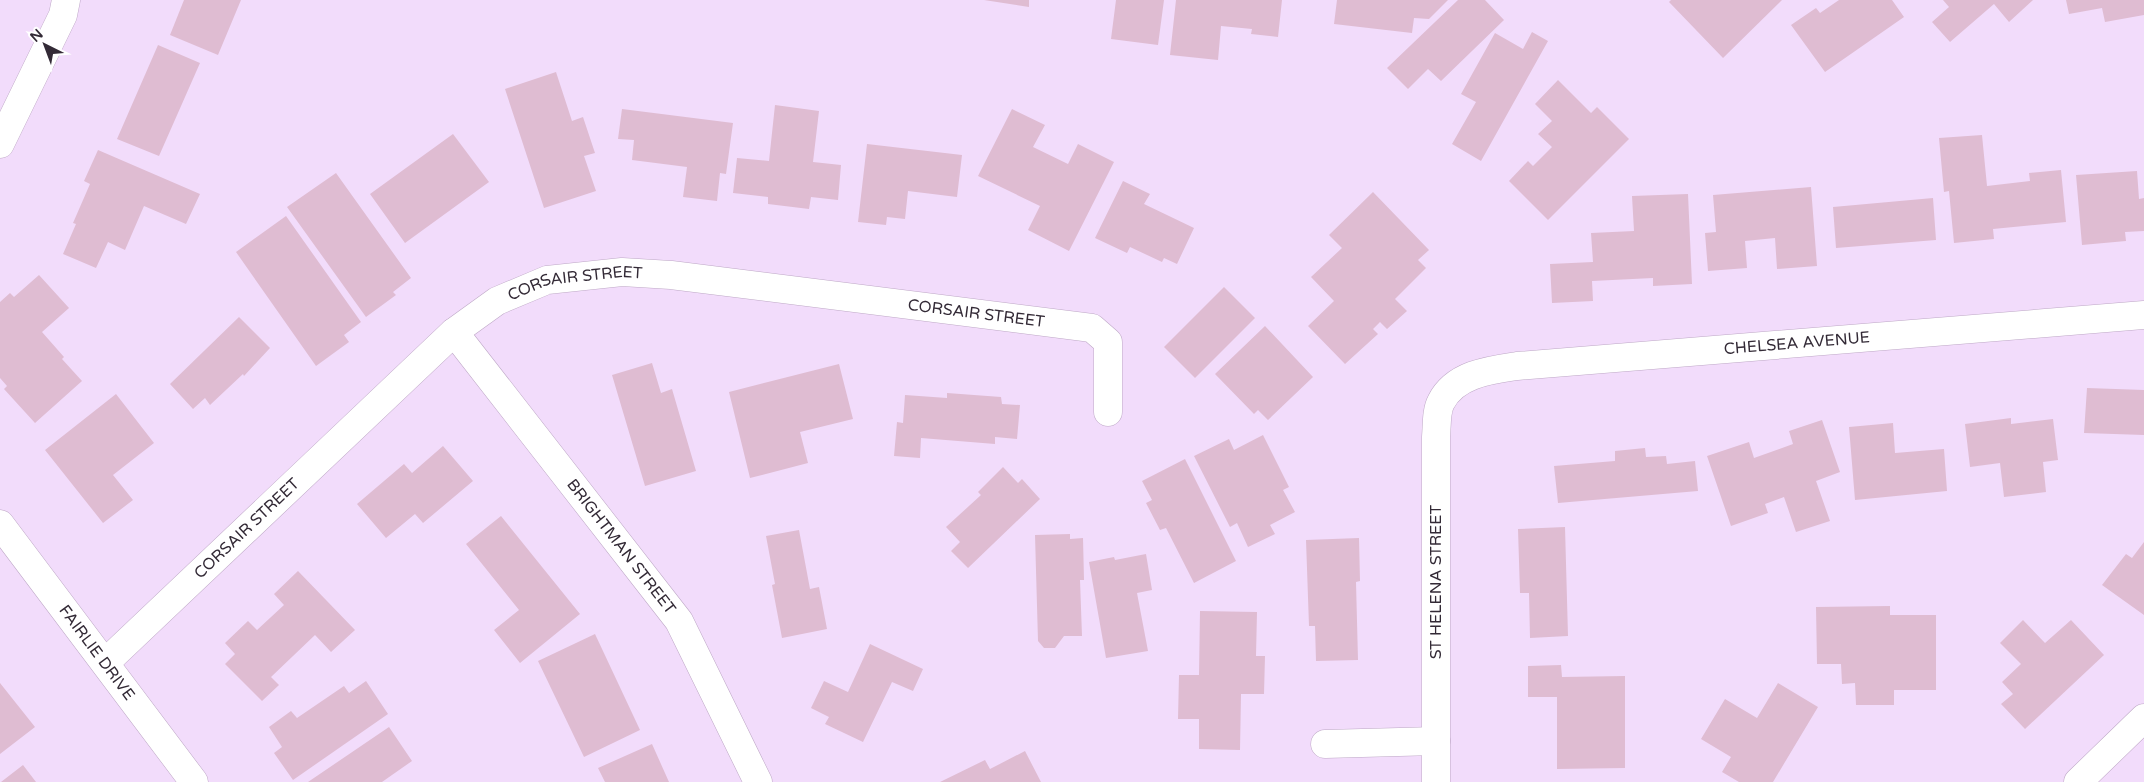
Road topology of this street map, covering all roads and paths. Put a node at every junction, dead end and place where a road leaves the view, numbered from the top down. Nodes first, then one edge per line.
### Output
1 (66, 0) edge
2 (0, 144) edge
3 (2144, 315) edge
4 (454, 332) junction
5 (1454, 387) joint
6 (1108, 412) dead end
7 (0, 524) edge
8 (106, 662) junction
9 (2144, 718) edge
10 (1436, 741) junction
11 (1325, 744) dead end
12 (194, 782) edge
13 (758, 782) edge
14 (1436, 782) edge
15 (2078, 782) edge

1 - 2 street
3 - 5 street, CHELSEA AVENUE
4 - 6 street, CORSAIR STREET
4 - 8 street, CORSAIR STREET
4 - 13 street, BRIGHTMAN STREET
5 - 10 street, ST HELENA STREET
7 - 8 street, FAIRLIE DRIVE
8 - 12 street, FAIRLIE DRIVE
9 - 15 street
10 - 11 street
10 - 14 street, ST HELENA STREET

